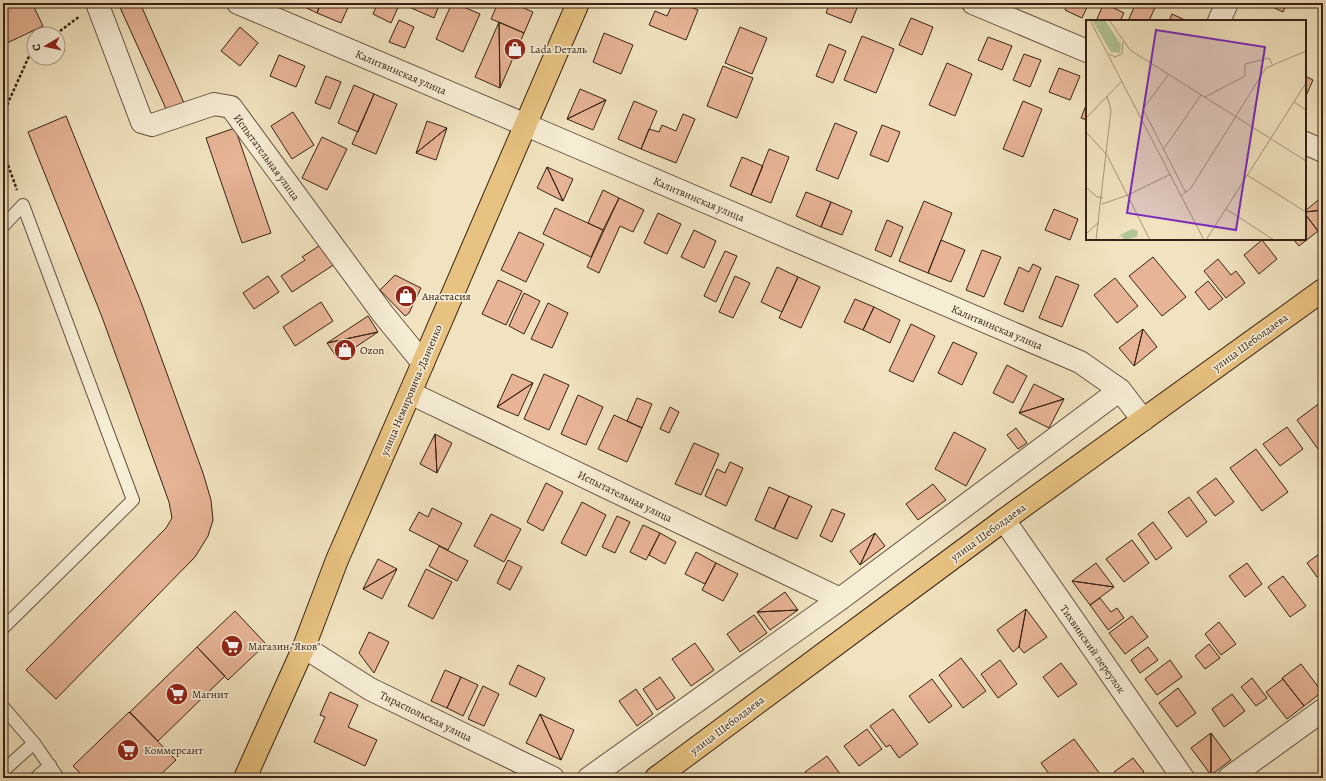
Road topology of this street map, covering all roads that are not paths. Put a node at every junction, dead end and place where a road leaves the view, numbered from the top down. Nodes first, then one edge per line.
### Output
1 (238, 3) edge
2 (578, 3) edge
3 (973, 3) edge
4 (1227, 3) edge
5 (91, 7) edge
6 (1219, 20) edge
7 (1086, 51) edge
8 (526, 125) junction
9 (1306, 143) edge
10 (1323, 151) edge
11 (3, 226) edge
12 (1323, 290) edge
13 (423, 363) junction
14 (1120, 390) junction
15 (410, 393) junction
16 (1143, 420) junction
17 (1004, 520) junction
18 (840, 598) junction
19 (3, 628) edge
20 (304, 647) junction
21 (3, 706) edge
22 (1323, 710) edge
23 (34, 743) junction
24 (50, 765) junction
25 (3, 771) edge
26 (36, 778) edge
27 (58, 778) edge
28 (245, 778) edge
29 (553, 778) edge
30 (589, 778) edge
31 (656, 778) edge
32 (1183, 778) edge
33 (1229, 778) edge

1 - 8 street, Калитвинская улица
2 - 8 main road, улица Немировича-Данченко
3 - 7 street
4 - 6 street
5 - 13 street, Испытательная улица
8 - 13 main road, улица Немировича-Данченко
8 - 14 street, Калитвинская улица
9 - 10 street
11 - 19 lane
12 - 16 main road, улица Шеболдаева
13 - 15 main road, улица Немировича-Данченко
14 - 16 street, Калитвинская улица
14 - 18 street
15 - 18 street, Испытательная улица
15 - 20 main road, улица Немировича-Данченко
16 - 17 main road, улица Шеболдаева
17 - 31 main road, улица Шеболдаева
17 - 32 street, Тихвинский переулок
18 - 30 street
20 - 28 main road, улица Немировича-Данченко
20 - 29 street, Тираспольская улица
21 - 23 lane
22 - 33 street
23 - 24 lane
23 - 25 lane
24 - 26 lane
24 - 27 lane

